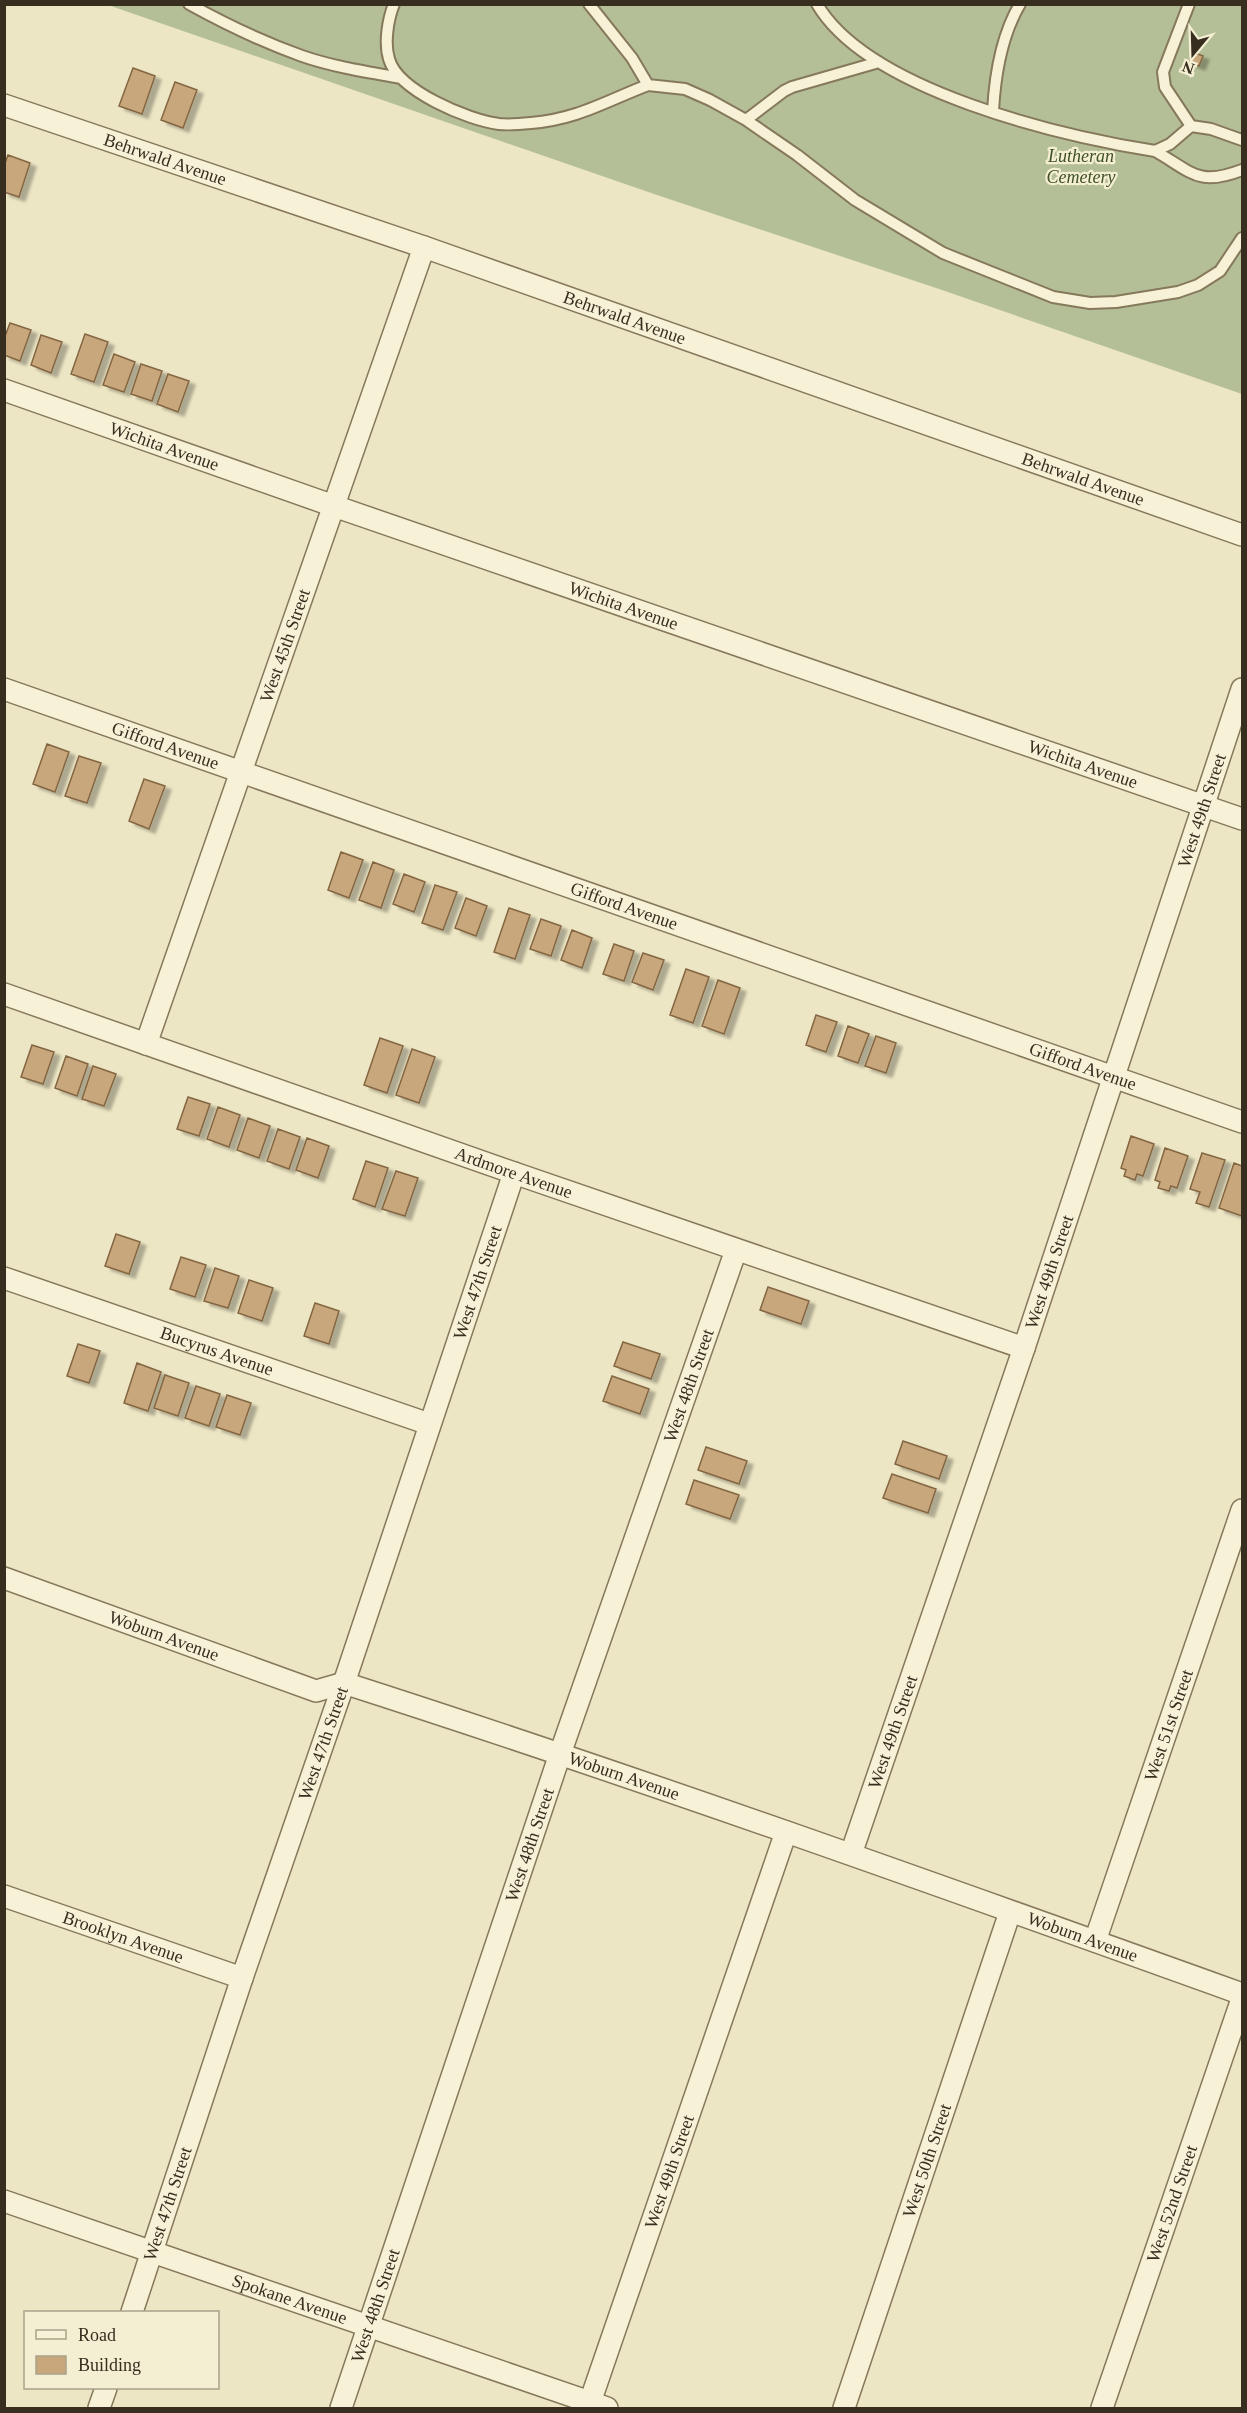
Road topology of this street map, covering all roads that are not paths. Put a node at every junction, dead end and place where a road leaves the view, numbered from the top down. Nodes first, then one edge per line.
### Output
1 (189, 4) edge
2 (394, 4) edge
3 (589, 4) edge
4 (817, 4) edge
5 (1020, 4) edge
6 (1189, 4) edge
7 (879, 62) junction
8 (401, 78) junction
9 (648, 85) junction
10 (4, 105) edge
11 (993, 111) junction
12 (746, 120) junction
13 (1191, 126) junction
14 (1242, 140) edge
15 (1155, 151) junction
16 (1242, 170) edge
17 (1242, 238) edge
18 (424, 247) junction
19 (4, 390) edge
20 (334, 506) junction
21 (1242, 535) edge
22 (4, 689) edge
23 (1242, 689) edge
24 (243, 772) junction
25 (1203, 805) junction
26 (1242, 819) edge
27 (4, 994) edge
28 (146, 1044) junction
29 (1114, 1078) junction
30 (1242, 1122) edge
31 (514, 1173) junction
32 (736, 1250) junction
33 (4, 1278) edge
34 (1024, 1348) junction
35 (429, 1424) junction
36 (1242, 1510) edge
37 (4, 1578) edge
38 (344, 1683) junction
39 (560, 1754) junction
40 (786, 1832) junction
41 (850, 1854) junction
42 (4, 1896) edge
43 (1010, 1912) junction
44 (1095, 1941) junction
45 (242, 1978) junction
46 (1242, 1996) edge
47 (4, 2201) edge
48 (153, 2252) junction
49 (133, 2311) edge
50 (369, 2326) junction
51 (106, 2389) edge
52 (595, 2407) edge
53 (99, 2409) edge
54 (341, 2409) edge
55 (844, 2409) edge
56 (1102, 2409) edge

1 - 8 lane
2 - 8 lane
3 - 9 lane
4 - 7 lane
5 - 11 lane
6 - 13 lane
7 - 11 lane
7 - 12 lane
8 - 9 lane
9 - 12 lane
10 - 18 street, Behrwald Avenue
11 - 15 lane
12 - 17 lane
13 - 14 lane
13 - 15 lane
15 - 16 lane
18 - 20 street, West 45th Street
18 - 21 street, Behrwald Avenue
19 - 20 street, Wichita Avenue
20 - 24 street, West 45th Street
20 - 25 street, Wichita Avenue
22 - 24 street, Gifford Avenue
23 - 25 street, West 49th Street
24 - 28 street, West 45th Street
24 - 29 street, Gifford Avenue
25 - 26 street, Wichita Avenue
25 - 29 street, West 49th Street
27 - 28 street, Ardmore Avenue
28 - 31 street, Ardmore Avenue
29 - 30 street, Gifford Avenue
29 - 34 street, West 49th Street
31 - 32 street, Ardmore Avenue
31 - 35 street, West 47th Street
32 - 34 street, Ardmore Avenue
32 - 39 street, West 48th Street
33 - 35 street, Bucyrus Avenue
34 - 41 street, West 49th Street
35 - 38 street, West 47th Street
36 - 44 street, West 51st Street
37 - 38 street, Woburn Avenue
38 - 39 street, Woburn Avenue
38 - 45 street, West 47th Street
39 - 40 street, Woburn Avenue
39 - 50 street, West 48th Street
40 - 41 street, Woburn Avenue
40 - 52 street, West 49th Street
41 - 43 street, Woburn Avenue
42 - 45 street, Brooklyn Avenue
43 - 44 street, Woburn Avenue
43 - 55 street, West 50th Street
44 - 46 street, Woburn Avenue
45 - 48 street, West 47th Street
46 - 56 street, West 52nd Street
47 - 48 street, Spokane Avenue
48 - 49 street, West 47th Street
48 - 50 street, Spokane Avenue
50 - 52 street, Spokane Avenue
50 - 54 street, West 48th Street
51 - 53 street

